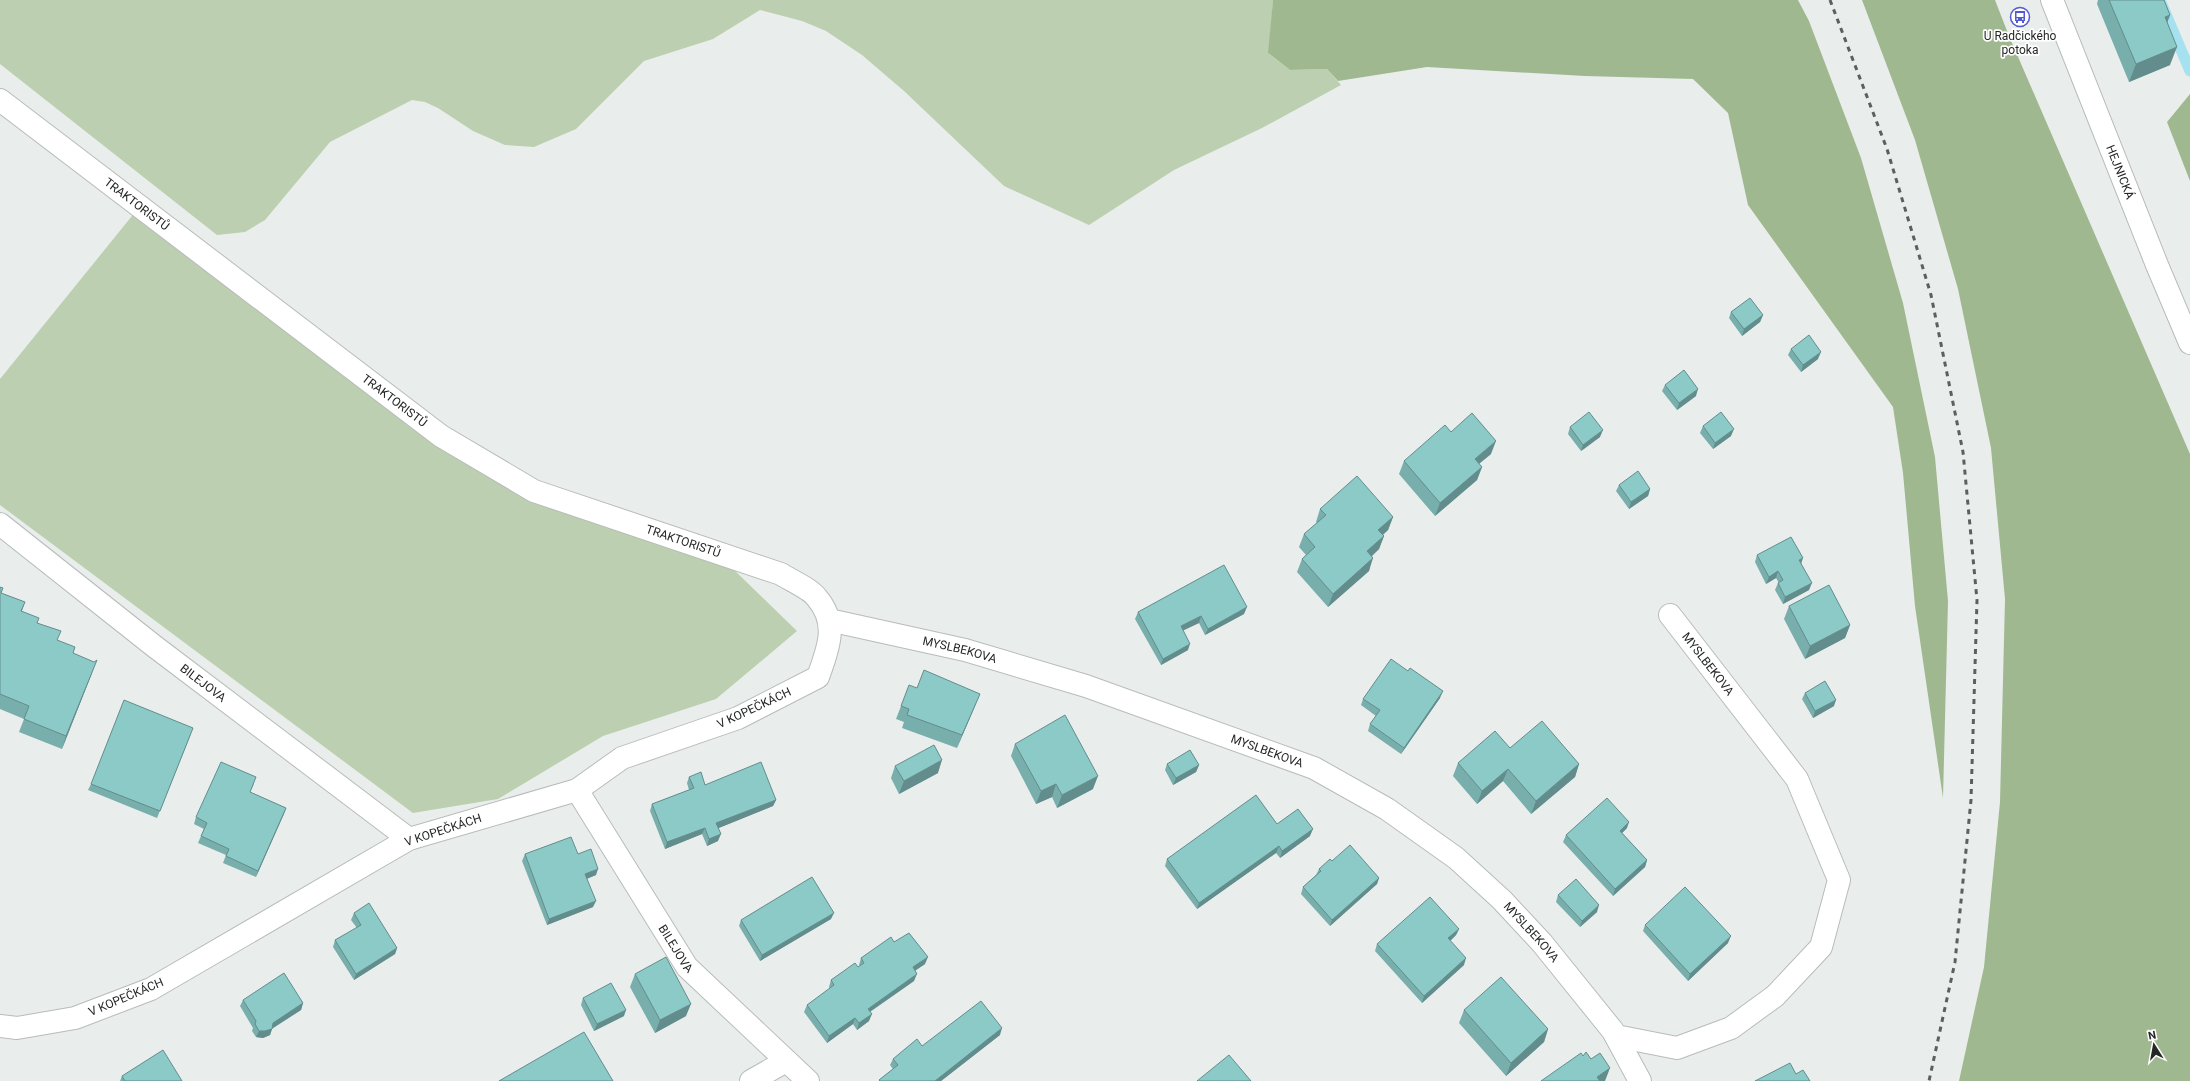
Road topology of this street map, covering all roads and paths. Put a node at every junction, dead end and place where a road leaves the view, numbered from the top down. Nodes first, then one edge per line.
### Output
1 (2052, 0) edge
2 (0, 100) edge
3 (2190, 343) edge
4 (0, 524) edge
5 (1670, 615) dead end
6 (829, 620) junction
7 (577, 790) junction
8 (409, 838) junction
9 (0, 1026) edge
10 (1616, 1036) junction
11 (786, 1061) junction
12 (751, 1081) edge
13 (808, 1081) edge
14 (1640, 1081) edge

1 - 3 street, HEJNICKÁ
2 - 6 street, TRAKTORISTŮ
4 - 8 street, BILEJOVA
5 - 10 street, MYSLBEKOVA
6 - 7 street, V KOPEČKÁCH
6 - 10 street, MYSLBEKOVA
7 - 8 street, V KOPEČKÁCH
7 - 11 street, BILEJOVA
8 - 9 street, V KOPEČKÁCH
10 - 14 street, MYSLBEKOVA
11 - 12 street
11 - 13 street, BILEJOVA

